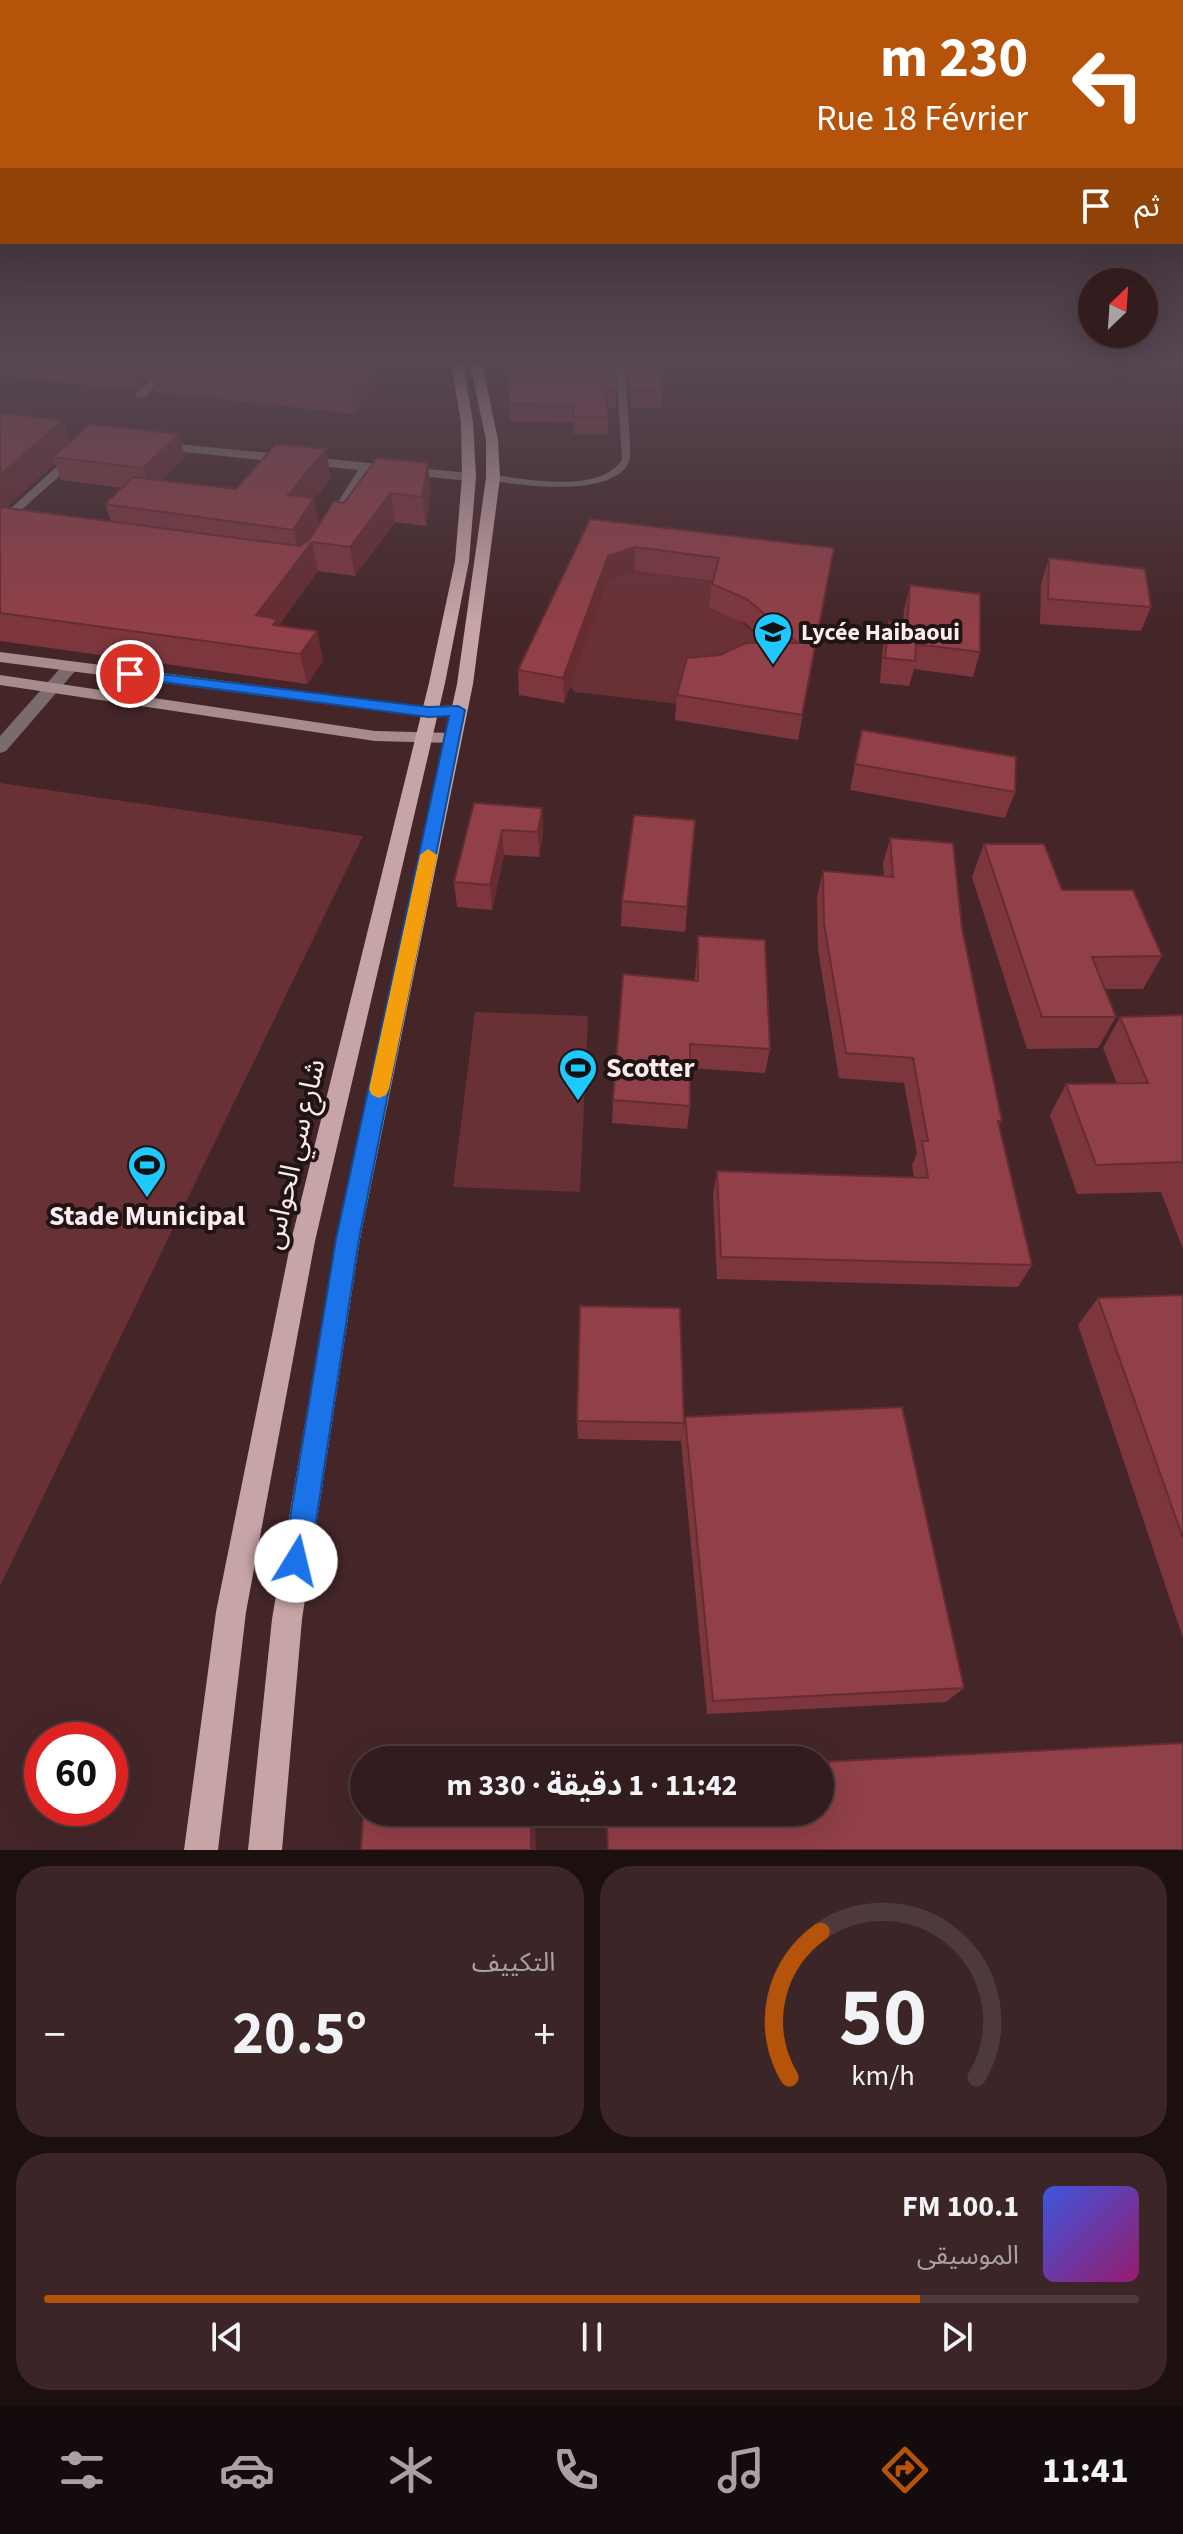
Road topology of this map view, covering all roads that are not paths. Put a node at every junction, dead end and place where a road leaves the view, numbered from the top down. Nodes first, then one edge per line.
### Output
1 (82, 450) edge
2 (199, 450) edge
3 (474, 450) edge
4 (489, 450) edge
5 (625, 450) edge
6 (366, 468) junction
7 (481, 478) junction
8 (15, 527) edge
9 (328, 530) edge
10 (0, 657) edge
11 (70, 667) junction
12 (0, 680) edge
13 (52, 688) junction
14 (458, 710) junction
15 (428, 712) junction
16 (453, 738) junction
17 (422, 739) junction
18 (0, 747) edge
19 (201, 1850) edge
20 (265, 1850) edge

1 - 8 street
2 - 6 street
3 - 7 main road
4 - 7 main road
5 - 7 lane
6 - 7 street
6 - 9 street
7 - 14 main road
7 - 15 main road, شارع سي الحواس
10 - 11 street
11 - 13 street
11 - 15 street
12 - 13 street
13 - 17 street
13 - 18 street
14 - 15 street
14 - 16 main road
15 - 17 main road, شارع سي الحواس
16 - 17 street
16 - 20 main road
17 - 19 main road, شارع سي الحواس

